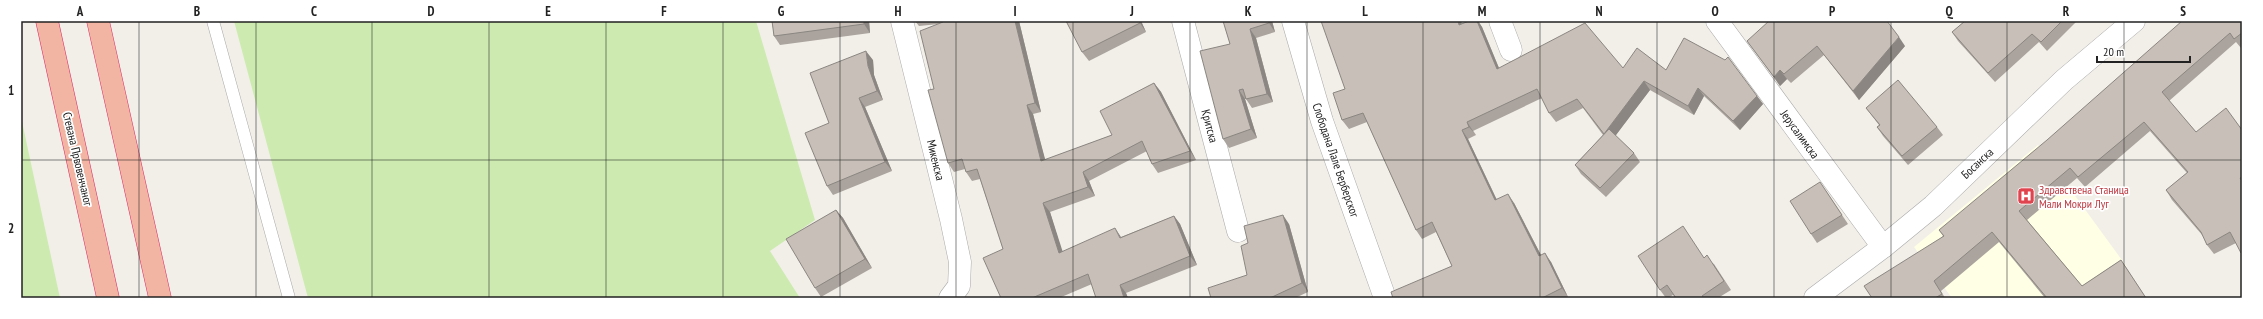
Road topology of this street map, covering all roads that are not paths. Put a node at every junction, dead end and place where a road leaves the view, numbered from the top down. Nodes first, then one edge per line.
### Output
1 (47, 21) edge
2 (98, 21) edge
3 (213, 21) edge
4 (902, 21) edge
5 (1183, 21) edge
6 (1293, 21) edge
7 (1500, 21) edge
8 (2134, 21) edge
9 (1722, 23) edge
10 (1511, 50) dead end
11 (1238, 231) dead end
12 (1883, 247) junction
13 (108, 298) edge
14 (160, 298) edge
15 (289, 298) edge
16 (950, 298) edge
17 (1384, 298) edge
18 (1815, 298) edge

1 - 13 highway, Стевана Првовенчаног
2 - 14 highway
3 - 15 lane
4 - 16 street, Микенска
5 - 11 street, Критска
6 - 17 street, Слободана Лале Берберског
7 - 10 street
8 - 12 street, Босанска
9 - 12 street, Јерусалимска
12 - 18 street, Босанска

